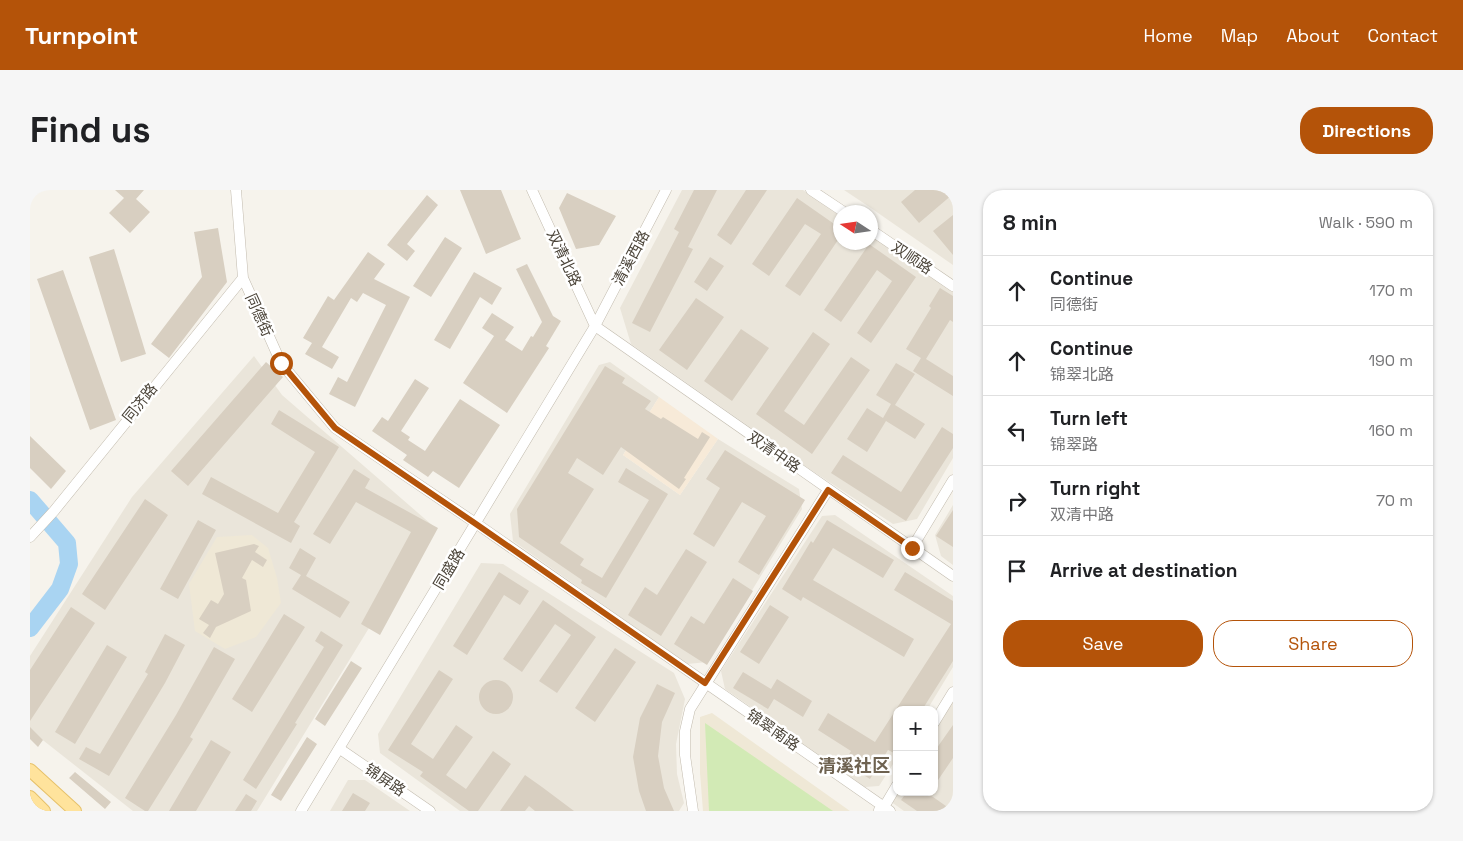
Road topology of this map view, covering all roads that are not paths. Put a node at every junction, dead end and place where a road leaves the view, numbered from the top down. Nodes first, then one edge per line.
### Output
1 (236, 190) edge
2 (532, 190) edge
3 (666, 190) edge
4 (811, 190) edge
5 (834, 205) edge
6 (878, 235) edge
7 (243, 278) junction
8 (953, 286) edge
9 (595, 326) junction
10 (953, 480) edge
11 (828, 490) junction
12 (476, 524) junction
13 (30, 537) edge
14 (912, 548) junction
15 (953, 576) edge
16 (705, 683) junction
17 (953, 692) edge
18 (938, 716) edge
19 (340, 749) junction
20 (30, 770) edge
21 (893, 793) edge
22 (30, 797) edge
23 (884, 810) edge
24 (44, 811) edge
25 (75, 811) edge
26 (301, 811) edge
27 (430, 811) edge
28 (692, 811) edge

1 - 7 street, 同德街
2 - 9 street, 双清北路
3 - 9 street, 清溪西路
4 - 5 street
6 - 8 street, 双顺路
7 - 12 street, 同德街
7 - 13 street, 同济路
9 - 11 street, 双清中路
9 - 12 street, 同盛路
10 - 14 street
11 - 14 street, 双清中路
11 - 16 street
12 - 16 street, 同德街
12 - 19 street, 同盛路
14 - 15 street, 双清中路
16 - 23 street, 锦翠南路
16 - 28 street
17 - 18 street
19 - 26 street, 同盛路
19 - 27 street, 锦屏路
20 - 25 main road
21 - 23 street
22 - 24 main road

